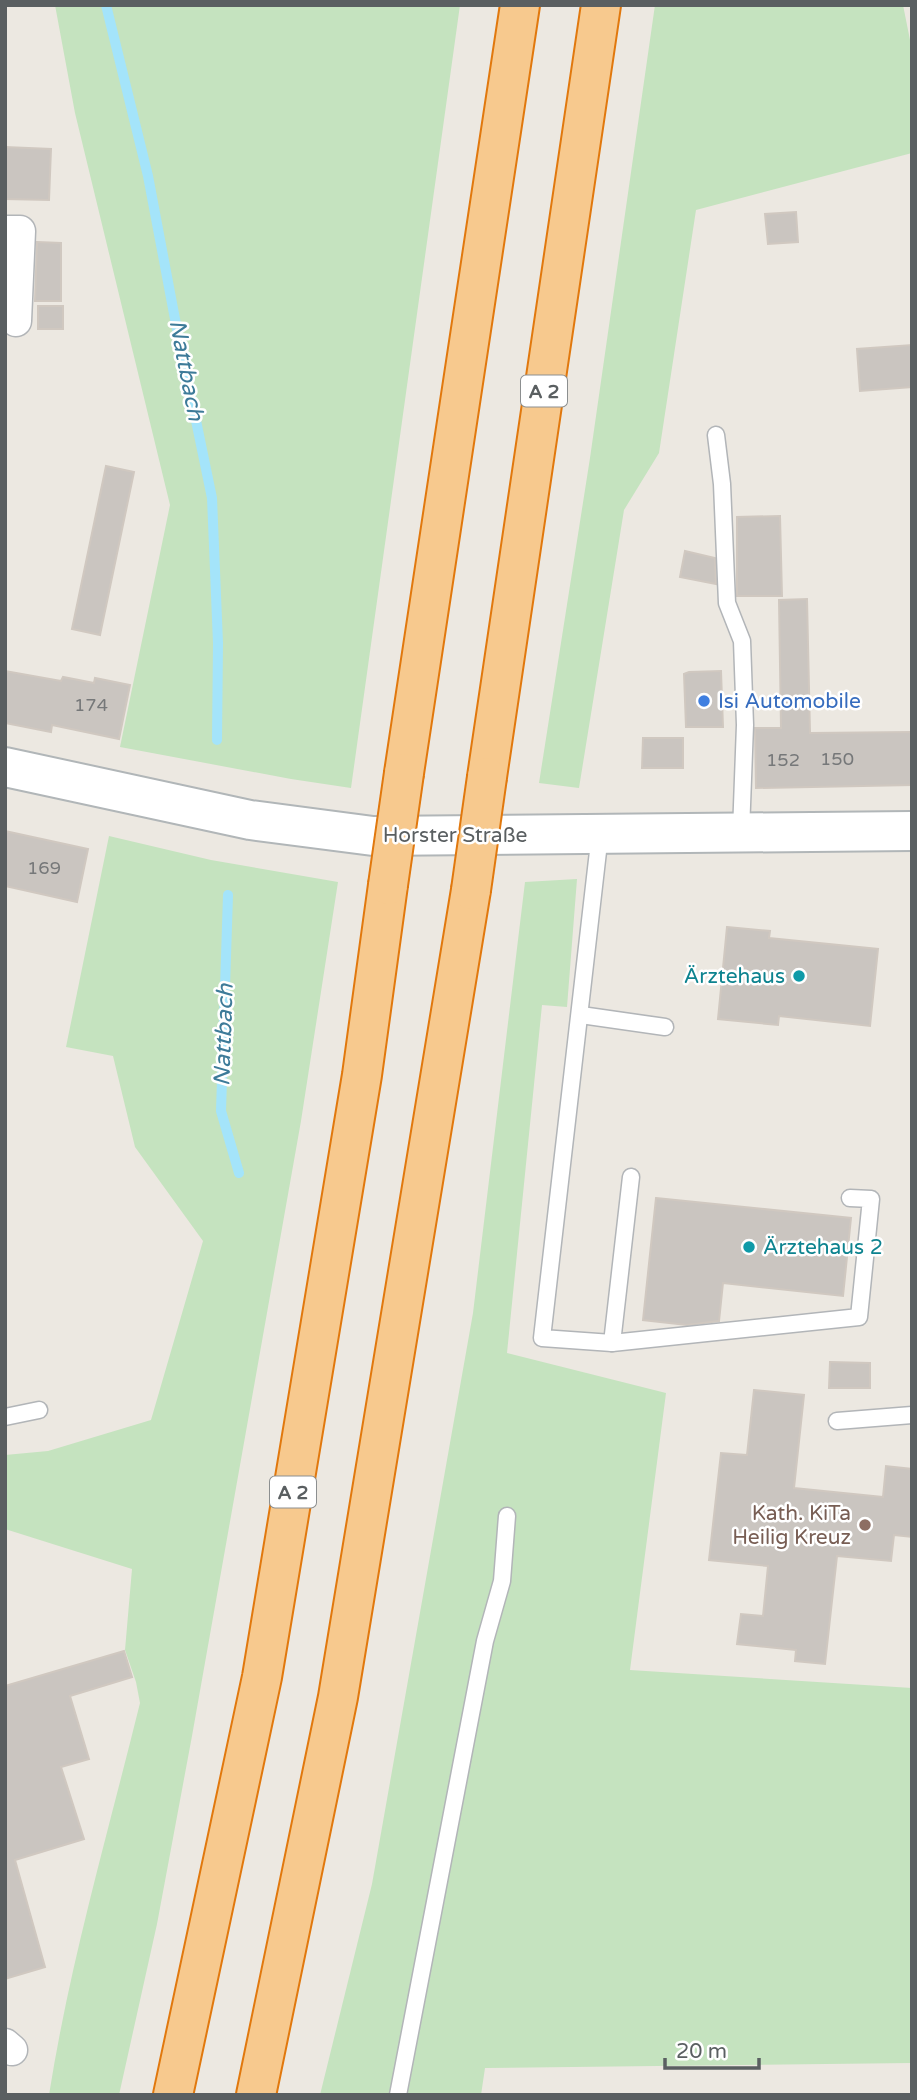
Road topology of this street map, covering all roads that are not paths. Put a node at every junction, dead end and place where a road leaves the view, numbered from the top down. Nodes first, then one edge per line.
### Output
1 (520, 5) edge
2 (601, 5) edge
3 (5, 231) edge
4 (16, 321) dead end
5 (716, 435) dead end
6 (5, 767) edge
7 (912, 831) edge
8 (741, 832) junction
9 (600, 834) junction
10 (581, 1015) junction
11 (665, 1027) dead end
12 (631, 1177) dead end
13 (850, 1198) dead end
14 (612, 1343) junction
15 (39, 1410) dead end
16 (912, 1415) edge
17 (5, 1417) edge
18 (837, 1422) dead end
19 (507, 1516) dead end
20 (173, 2095) edge
21 (256, 2095) edge
22 (398, 2095) edge

1 - 20 highway, A 2, bridge
2 - 21 highway, A 2, bridge
3 - 4 street
5 - 8 lane
6 - 9 main road, Horster Straße
7 - 8 main road, Horster Straße
8 - 9 main road, Horster Straße
9 - 10 lane
10 - 11 lane
10 - 14 lane
12 - 14 lane
13 - 14 lane
15 - 17 lane
16 - 18 lane
19 - 22 lane

